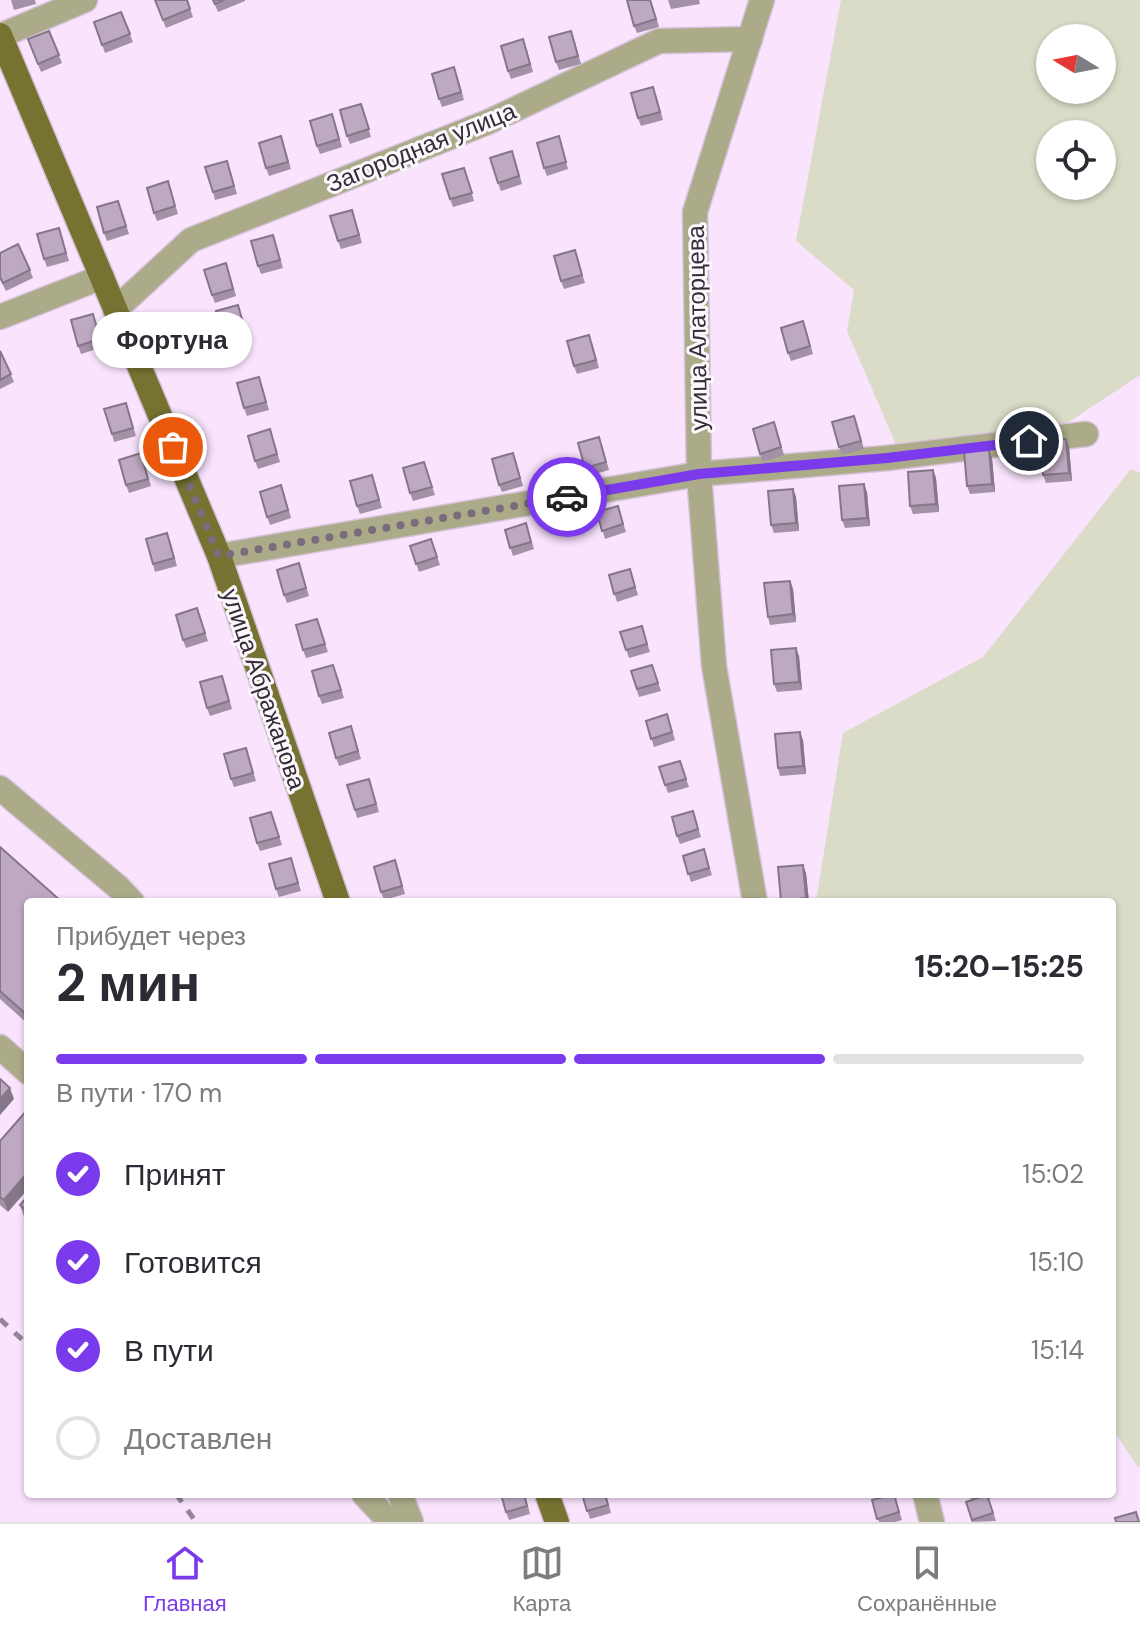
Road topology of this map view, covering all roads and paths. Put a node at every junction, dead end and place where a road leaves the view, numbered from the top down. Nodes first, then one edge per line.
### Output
1 (85, 0) edge
2 (762, 0) edge
3 (0, 35) edge
4 (750, 39) junction
5 (102, 277) junction
6 (115, 310) junction
7 (0, 317) edge
8 (1086, 434) dead end
9 (699, 474) junction
10 (219, 556) junction
11 (0, 788) edge
12 (128, 898) edge
13 (337, 898) edge
14 (754, 898) edge
15 (0, 1047) edge
16 (24, 1068) edge
17 (368, 1498) edge
18 (402, 1498) edge
19 (548, 1498) edge
20 (926, 1498) edge
21 (390, 1522) edge
22 (411, 1522) edge
23 (557, 1522) edge
24 (932, 1522) edge

1 - 3 street
2 - 4 street, улица Алаторцева
3 - 5 main road, улица Абражанова
4 - 6 street, Загородная улица
4 - 9 street, улица Алаторцева
5 - 6 main road, улица Абражанова
5 - 7 street
6 - 10 main road, улица Абражанова
8 - 9 street
9 - 10 street
9 - 14 street, улица Алаторцева
10 - 13 main road, улица Абражанова
11 - 12 street
15 - 16 street
17 - 21 street
18 - 22 street
19 - 23 main road
20 - 24 street

